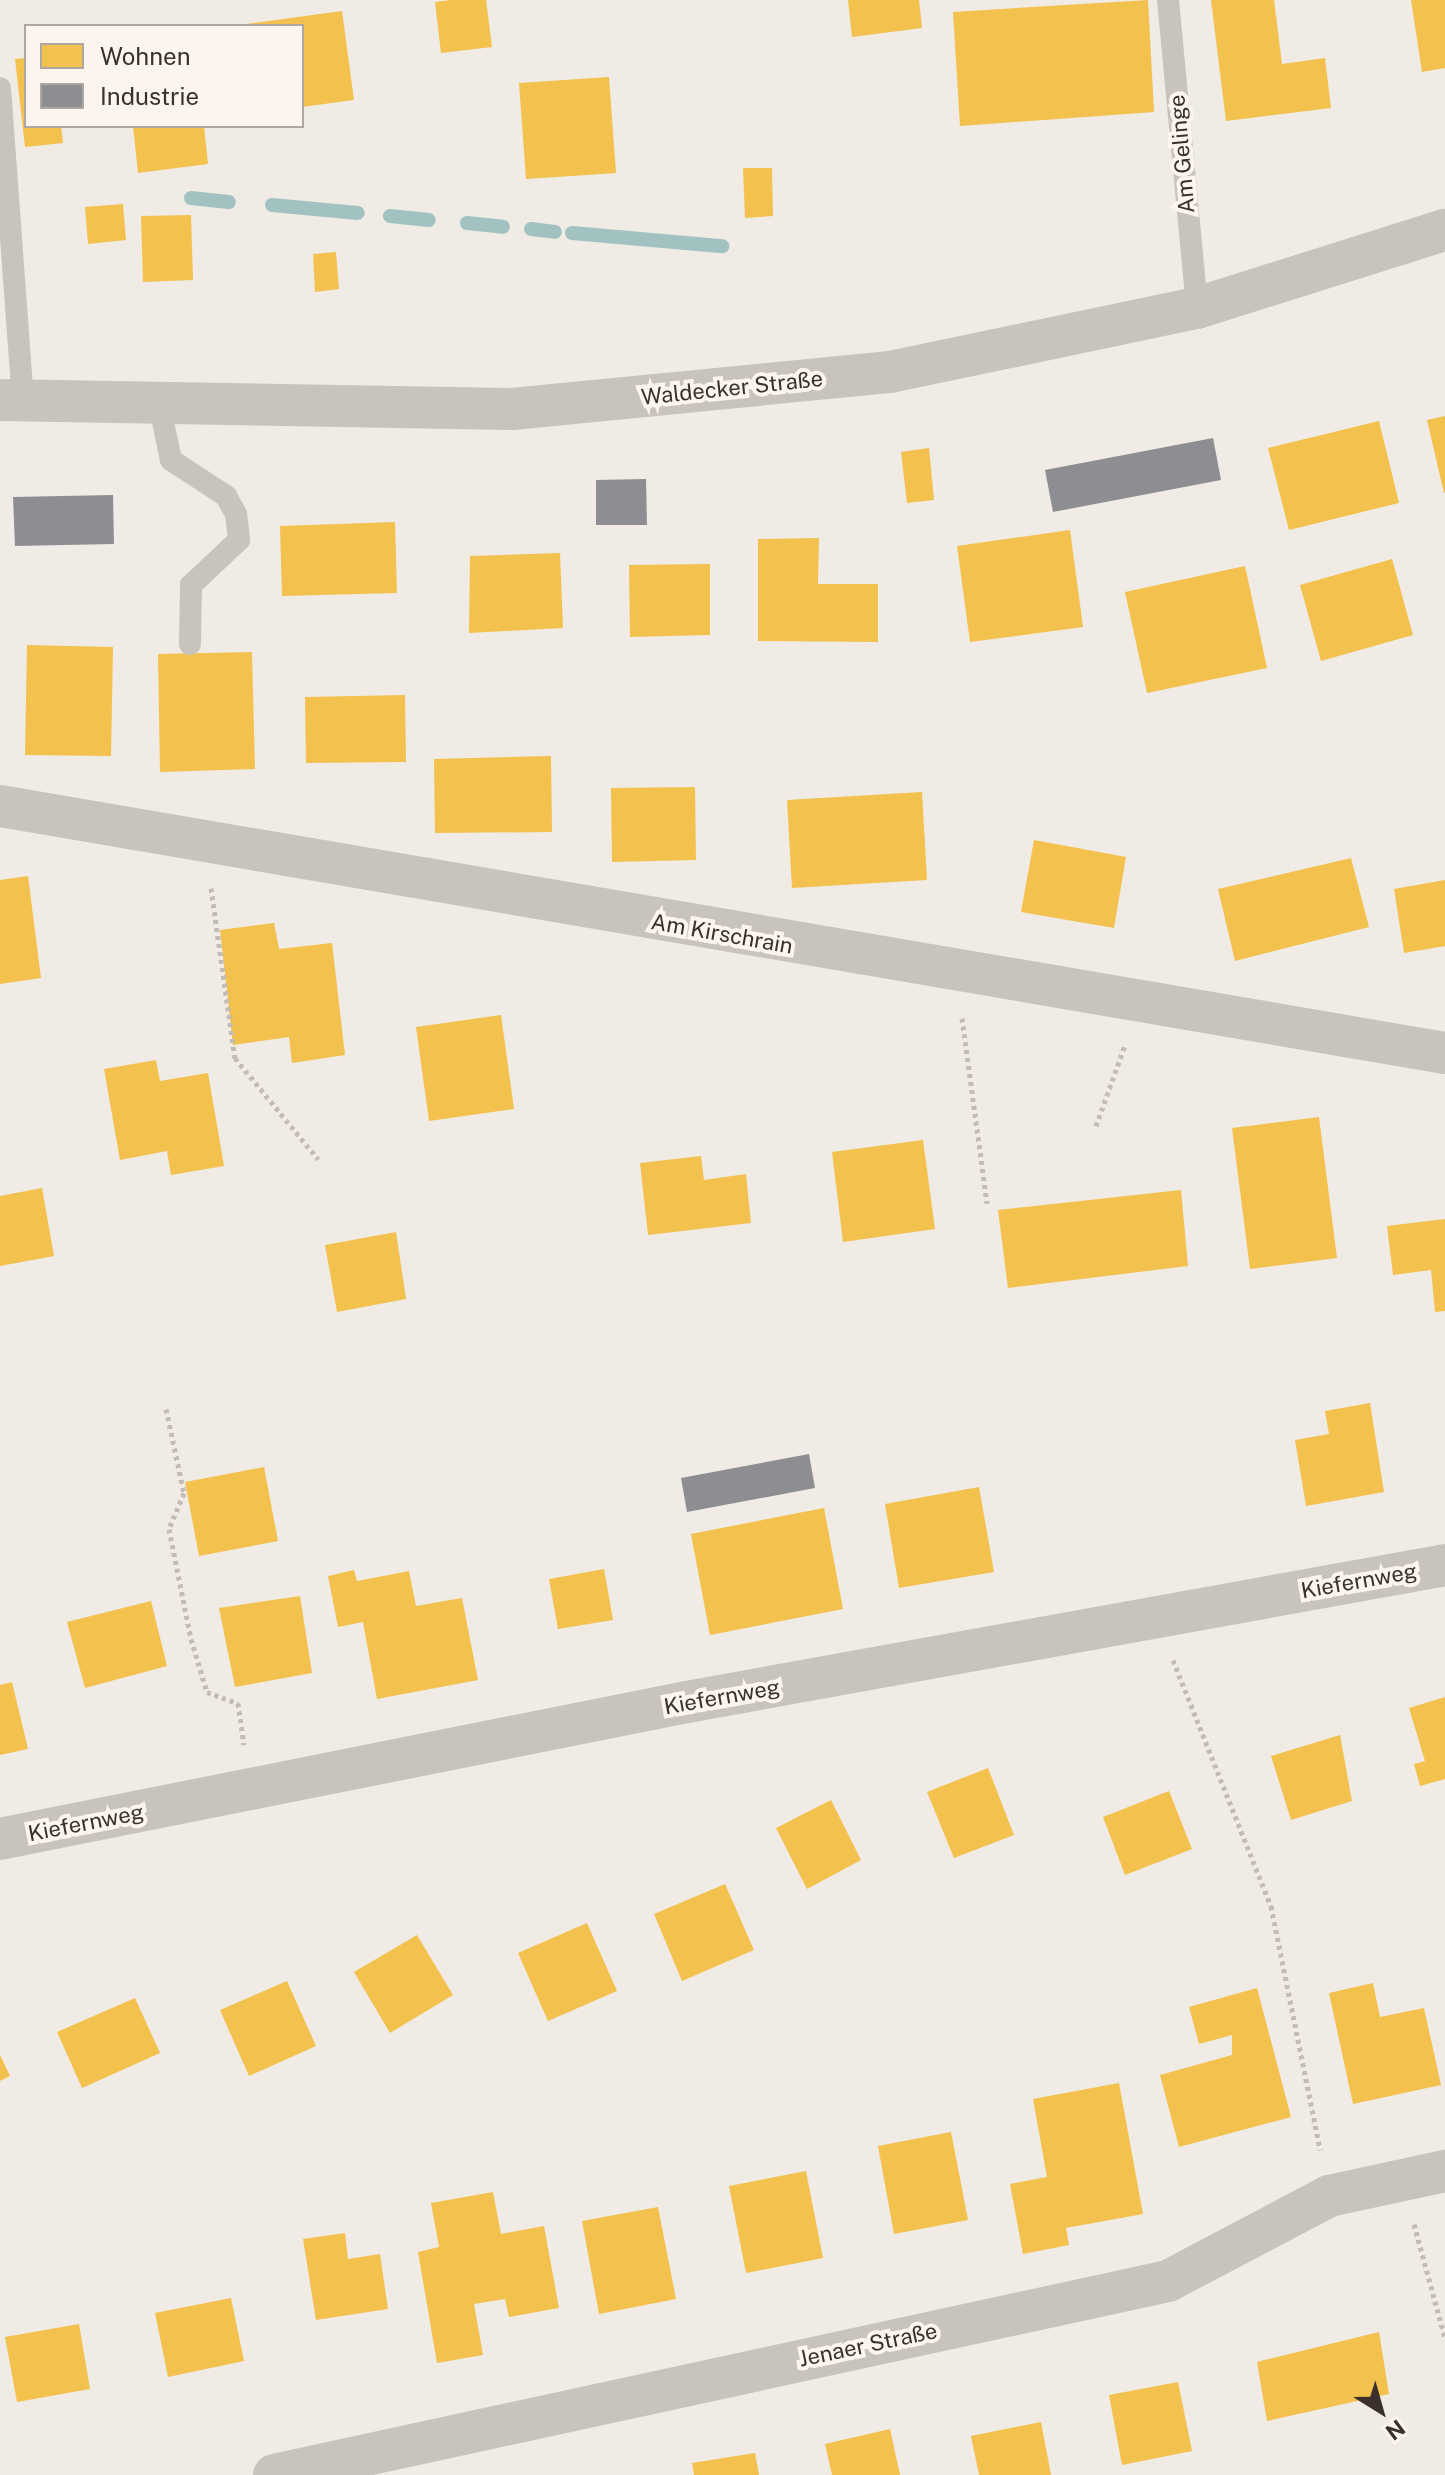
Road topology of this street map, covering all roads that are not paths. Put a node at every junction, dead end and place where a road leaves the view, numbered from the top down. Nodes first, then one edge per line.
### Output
1 (1168, 0) edge
2 (0, 88) edge
3 (1445, 230) edge
4 (1197, 308) junction
5 (12, 400) edge
6 (159, 403) junction
7 (190, 644) dead end
8 (0, 806) edge
9 (1445, 1053) edge
10 (1445, 1565) edge
11 (0, 1839) edge
12 (1445, 2171) edge
13 (274, 2475) edge

1 - 4 lane, Am Gelinge
2 - 5 lane
3 - 4 street, Waldecker Straße
4 - 6 street, Waldecker Straße
5 - 6 street, Waldecker Straße
6 - 7 lane
8 - 9 street, Am Kirschrain
10 - 11 street, Kiefernweg
12 - 13 street, Jenaer Straße

